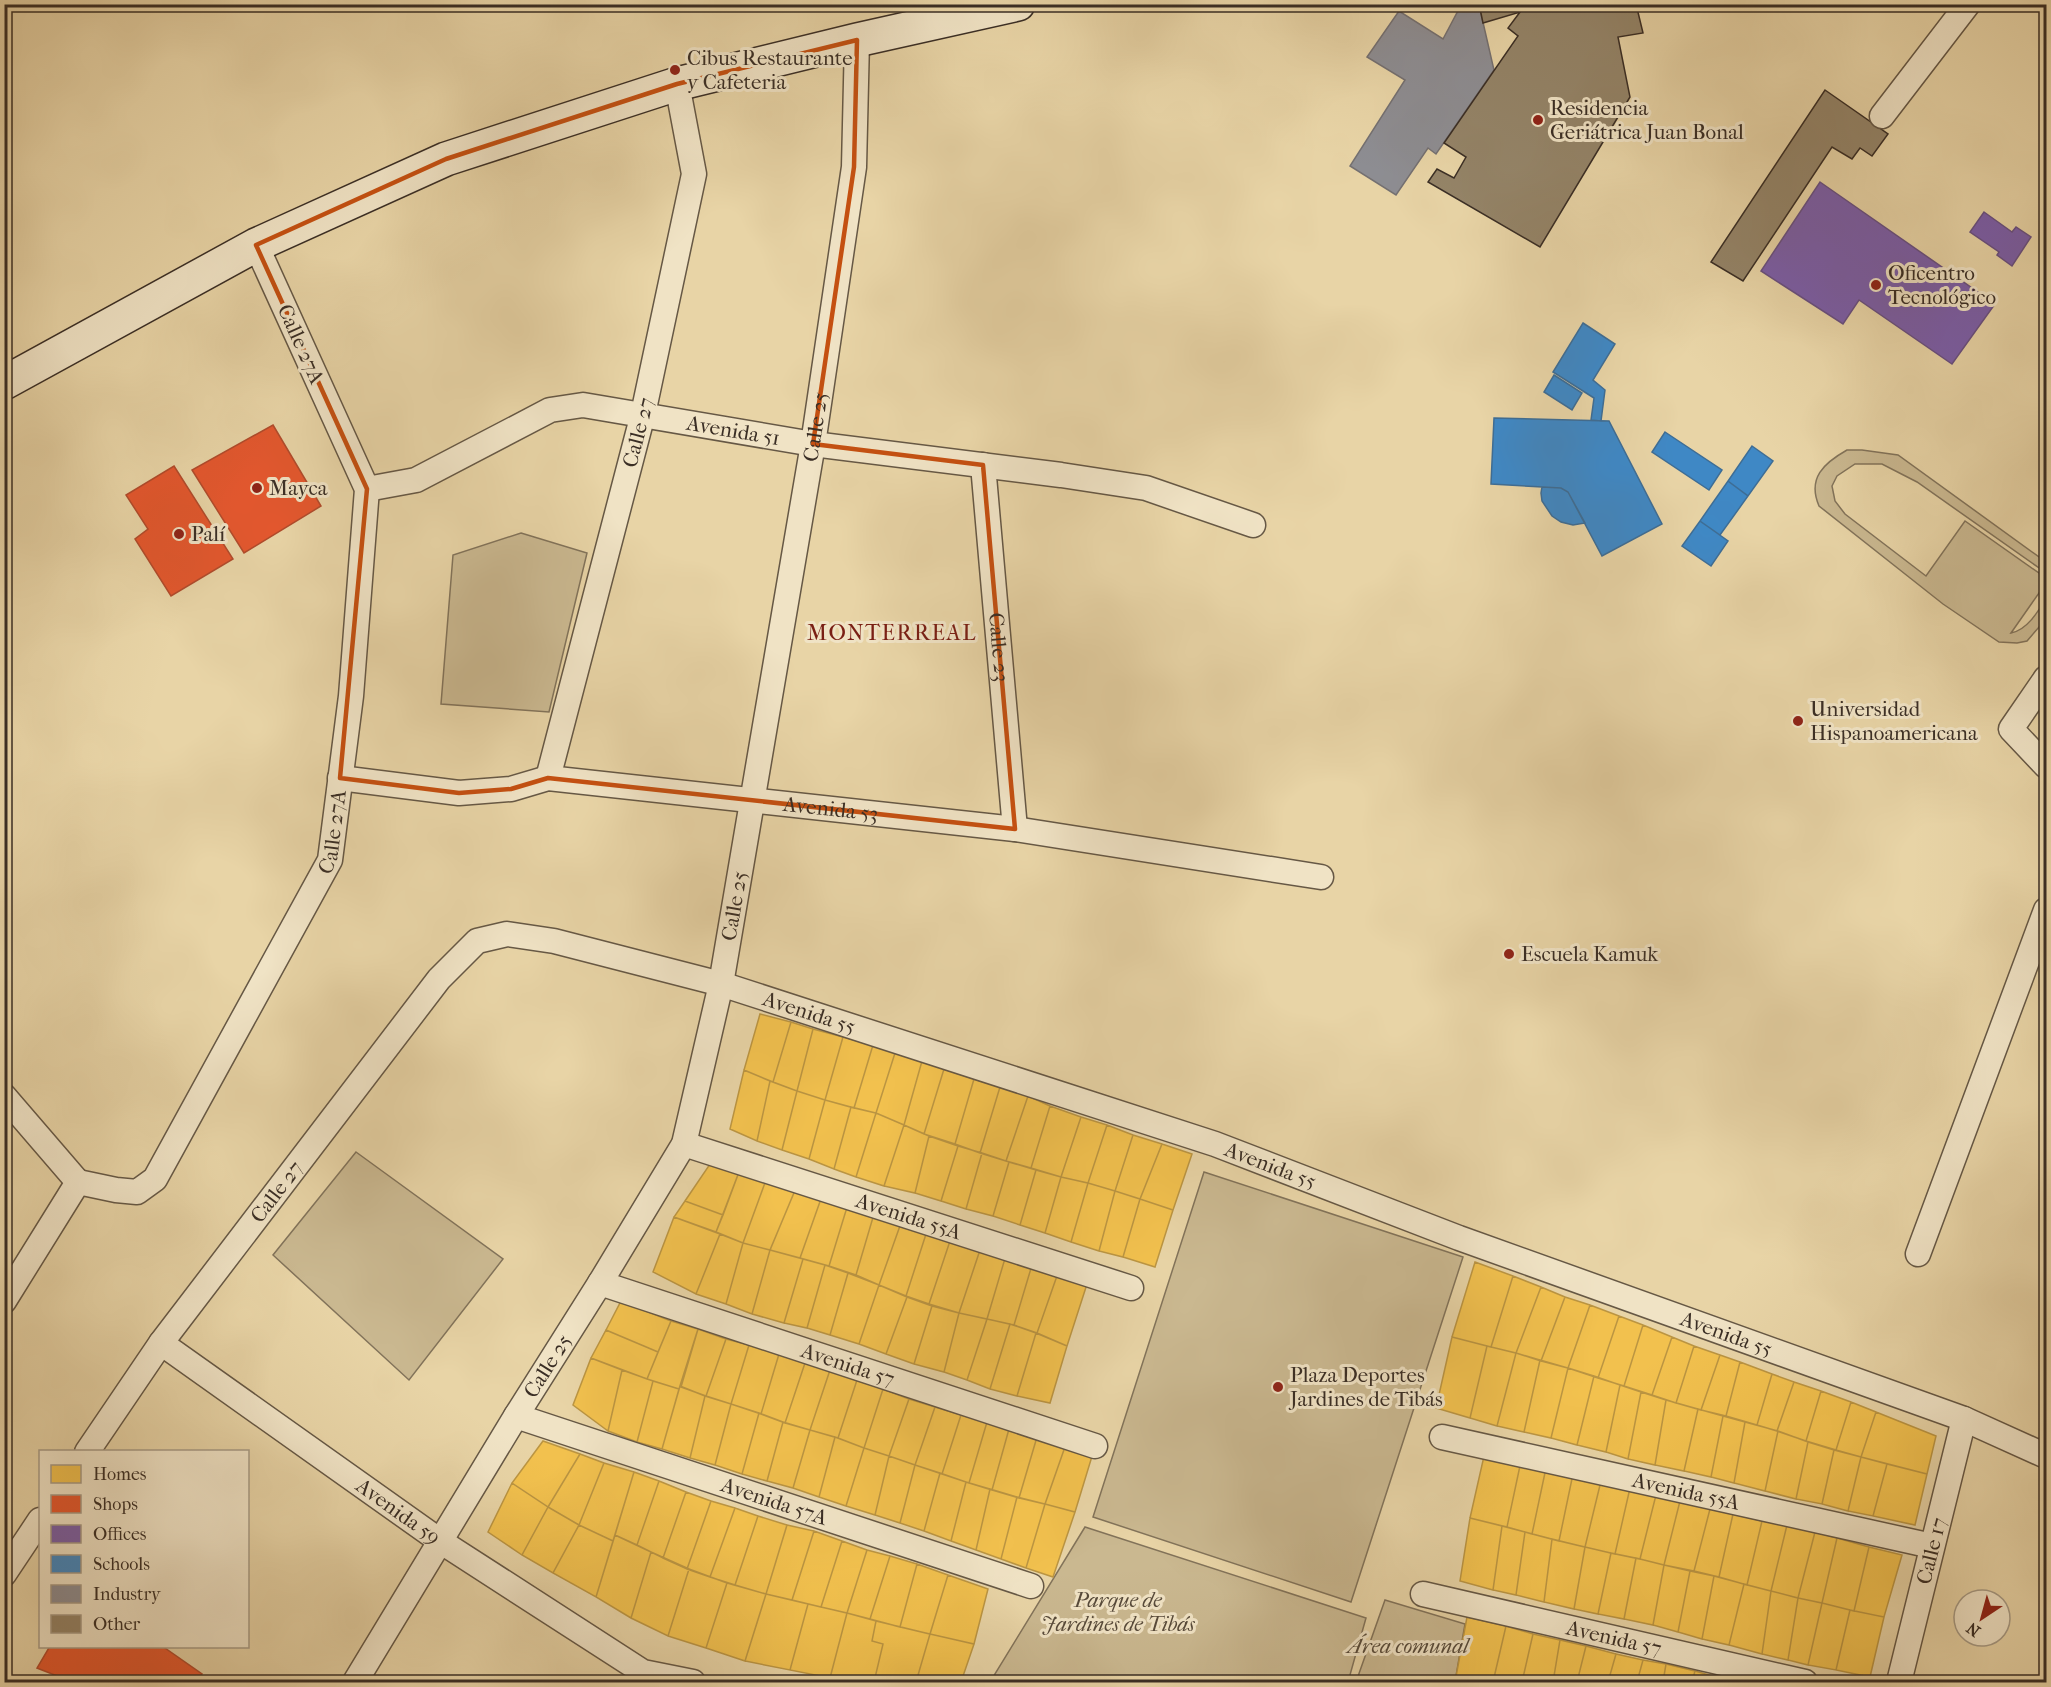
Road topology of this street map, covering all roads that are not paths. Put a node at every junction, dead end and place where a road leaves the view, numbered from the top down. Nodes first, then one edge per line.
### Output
1 (1018, 4) edge
2 (1968, 4) edge
3 (857, 40) junction
4 (677, 84) junction
5 (1882, 117) dead end
6 (256, 245) junction
7 (4, 383) edge
8 (643, 414) junction
9 (813, 444) junction
10 (983, 465) junction
11 (367, 489) junction
12 (1252, 525) dead end
13 (2046, 678) edge
14 (2046, 766) edge
15 (340, 778) junction
16 (548, 778) junction
17 (752, 801) junction
18 (1015, 830) junction
19 (1321, 877) dead end
20 (2046, 910) edge
21 (477, 941) joint
22 (721, 984) junction
23 (4, 1096) edge
24 (684, 1144) junction
25 (78, 1182) junction
26 (1918, 1254) dead end
27 (600, 1283) junction
28 (1131, 1288) dead end
29 (4, 1301) edge
30 (161, 1342) junction
31 (516, 1416) junction
32 (1964, 1419) junction
33 (1442, 1437) dead end
34 (1095, 1446) dead end
35 (88, 1450) edge
36 (2046, 1456) edge
37 (39, 1522) edge
38 (440, 1541) junction
39 (1932, 1546) junction
40 (4, 1574) edge
41 (1031, 1586) dead end
42 (1423, 1594) dead end
43 (651, 1677) edge
44 (355, 1683) edge
45 (693, 1683) edge
46 (1805, 1683) edge
47 (1899, 1683) edge

1 - 3 main road
2 - 5 street
3 - 4 main road
3 - 9 street, Calle 25
4 - 6 main road
4 - 8 street, Calle 27
6 - 7 main road
6 - 11 street, Calle 27A
8 - 9 street, Avenida 51
8 - 11 street, Avenida 51
8 - 16 street, Calle 27
9 - 10 street, Avenida 51
9 - 17 street, Calle 25
10 - 12 street, Avenida 51
10 - 18 street, Calle 23
11 - 15 street, Calle 27A
13 - 14 street
15 - 16 street, Avenida 53
15 - 25 street, Calle 27A
16 - 17 street, Avenida 53
17 - 18 street, Avenida 53
17 - 22 street, Calle 25
18 - 19 street, Avenida 53
20 - 26 street
21 - 22 street, Avenida 55
21 - 30 street, Calle 27
22 - 24 street, Calle 25
22 - 32 street, Avenida 55
23 - 25 street
24 - 27 street, Calle 25
24 - 28 street, Avenida 55A
25 - 29 street
27 - 31 street, Calle 25
27 - 34 street, Avenida 57
30 - 35 street, Calle 27
30 - 38 street, Avenida 59
31 - 38 street, Calle 25
31 - 41 street, Avenida 57A
32 - 36 street, Avenida 55
32 - 39 street, Calle 17
33 - 39 street, Avenida 55A
37 - 40 street
38 - 43 street, Avenida 59
38 - 44 street, Calle 25
39 - 47 street, Calle 17
42 - 46 street, Avenida 57
43 - 45 street, Avenida 59

